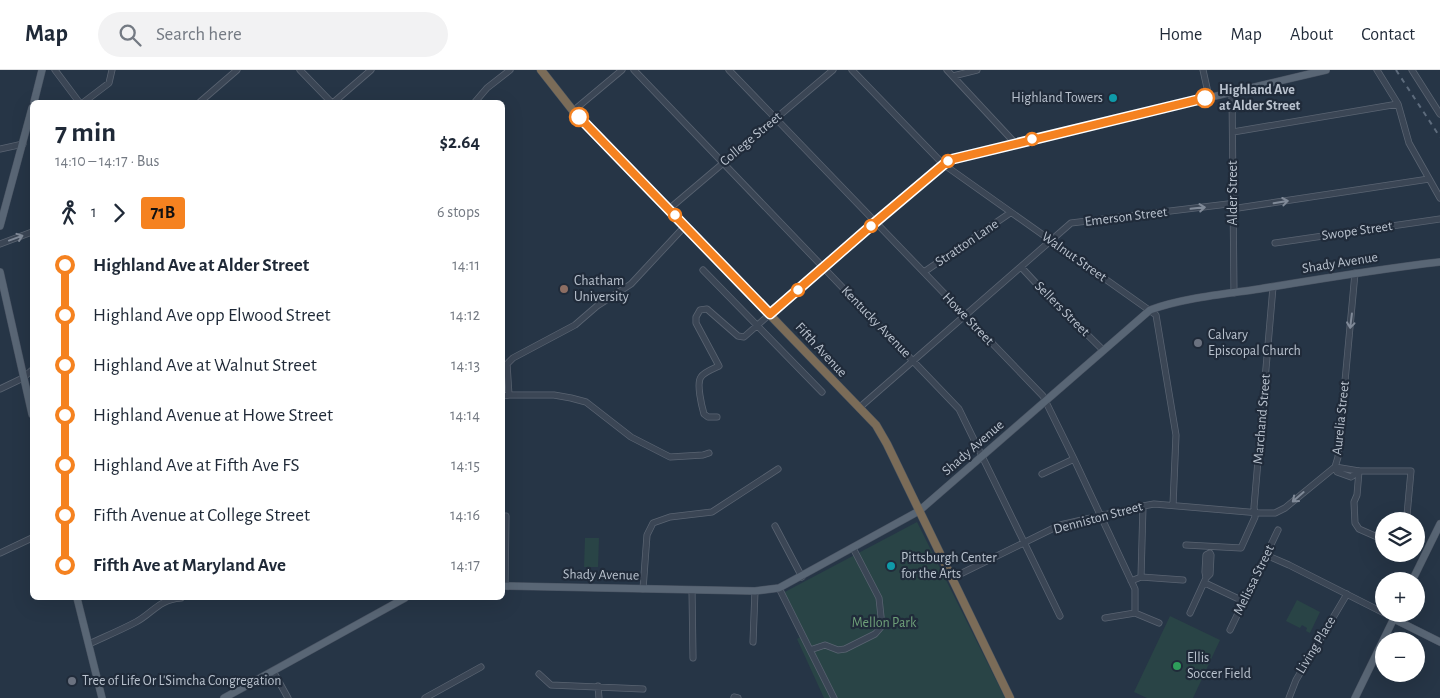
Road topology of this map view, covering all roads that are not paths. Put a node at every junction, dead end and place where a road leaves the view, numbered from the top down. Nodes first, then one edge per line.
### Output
1 (42, 70) edge
2 (56, 70) edge
3 (112, 70) edge
4 (237, 70) edge
5 (300, 70) edge
6 (371, 70) edge
7 (510, 70) edge
8 (541, 70) edge
9 (622, 70) edge
10 (634, 70) edge
11 (729, 70) edge
12 (833, 70) edge
13 (852, 70) edge
14 (948, 70) edge
15 (977, 70) edge
16 (1203, 70) edge
17 (1326, 70) edge
18 (1377, 70) edge
19 (1412, 70) edge
20 (953, 76) junction
21 (1232, 92) junction
22 (1209, 97) junction
23 (34, 100) edge
24 (78, 100) edge
25 (87, 100) edge
26 (202, 100) edge
27 (330, 100) edge
28 (334, 100) edge
29 (477, 100) edge
30 (1398, 104) junction
31 (573, 111) junction
32 (1440, 114) edge
33 (30, 116) edge
34 (776, 118) junction
35 (1233, 132) junction
36 (1016, 143) junction
37 (23, 144) junction
38 (0, 149) edge
39 (723, 164) junction
40 (943, 164) junction
41 (1430, 179) junction
42 (1440, 198) edge
43 (1233, 206) junction
44 (669, 209) junction
45 (1010, 213) junction
46 (1440, 219) edge
47 (876, 222) junction
48 (0, 226) edge
49 (685, 226) junction
50 (30, 233) edge
51 (1051, 241) junction
52 (1274, 243) dead end
53 (0, 244) edge
54 (1440, 262) edge
55 (1021, 267) junction
56 (824, 268) junction
57 (703, 270) dead end
58 (0, 272) edge
59 (924, 272) junction
60 (1355, 273) junction
61 (1273, 287) junction
62 (1234, 293) junction
63 (1150, 310) junction
64 (770, 314) junction
65 (965, 314) junction
66 (758, 325) junction
67 (1103, 350) junction
68 (912, 360) junction
69 (30, 372) edge
70 (23, 378) junction
71 (0, 389) edge
72 (822, 392) dead end
73 (509, 395) junction
74 (505, 396) edge
75 (1046, 401) junction
76 (30, 406) edge
77 (859, 408) junction
78 (717, 417) dead end
79 (708, 453) dead end
80 (983, 457) junction
81 (1074, 459) junction
82 (1335, 467) junction
83 (778, 469) dead end
84 (1359, 471) junction
85 (1042, 474) dead end
86 (1172, 505) junction
87 (1143, 506) junction
88 (919, 511) junction
89 (1254, 512) junction
90 (1407, 512) edge
91 (506, 516) dead end
92 (1101, 516) junction
93 (1440, 524) edge
94 (776, 526) dead end
95 (1278, 530) dead end
96 (1375, 536) edge
97 (30, 539) edge
98 (1024, 542) junction
99 (1186, 545) dead end
100 (853, 548) junction
101 (505, 551) edge
102 (0, 552) edge
103 (1266, 555) junction
104 (1416, 572) edge
105 (802, 577) junction
106 (1141, 577) junction
107 (952, 578) junction
108 (1131, 580) junction
109 (1183, 580) dead end
110 (505, 586) edge
111 (779, 588) junction
112 (643, 589) junction
113 (692, 590) junction
114 (755, 591) junction
115 (1347, 594) junction
116 (77, 600) edge
117 (168, 600) edge
118 (401, 600) edge
119 (1243, 601) junction
120 (1375, 609) edge
121 (1135, 613) junction
122 (1190, 613) dead end
123 (1060, 616) dead end
124 (1106, 618) dead end
125 (1392, 622) edge
126 (1405, 622) edge
127 (1159, 623) dead end
128 (1230, 630) dead end
129 (753, 642) dead end
130 (1440, 642) edge
131 (88, 644) junction
132 (810, 650) junction
133 (693, 658) dead end
134 (481, 667) dead end
135 (273, 671) junction
136 (539, 674) dead end
137 (598, 686) junction
138 (643, 689) dead end
139 (102, 698) edge
140 (224, 698) edge
141 (288, 698) edge
142 (425, 698) edge
143 (598, 698) edge
144 (834, 698) edge
145 (1010, 698) edge
146 (1289, 698) edge
147 (1355, 698) edge

1 - 23 main road
2 - 24 street
3 - 25 street
4 - 26 street
5 - 27 street
6 - 28 street
7 - 29 street
8 - 31 highway, Fifth Avenue
9 - 31 street
10 - 39 street, Kentucky Avenue
11 - 34 street, Howe Street
12 - 34 street, College Street
13 - 40 street, Walnut Street
14 - 20 street
15 - 20 street
16 - 22 street
17 - 21 main road
18 - 30 street
19 - 32 street
20 - 36 street
21 - 22 main road
21 - 35 street, Alder Street
22 - 36 main road
30 - 35 street
30 - 41 street
31 - 44 highway, Fifth Avenue
33 - 37 main road
34 - 39 street, College Street
34 - 47 street, Howe Street
35 - 43 street, Alder Street
36 - 40 main road
37 - 38 street
37 - 48 main road
39 - 44 street, College Street
39 - 56 street, Kentucky Avenue
40 - 45 street, Walnut Street
40 - 47 main road
41 - 42 street
43 -> 41 street, Emerson Street
51 -> 43 street, Emerson Street
43 - 62 street, Alder Street
44 - 49 highway, Fifth Avenue
45 - 51 street, Walnut Street
45 - 59 street, Stratton Lane
46 - 52 street, Swope Street
47 - 56 main road
47 - 59 street, Howe Street
49 - 64 highway, Fifth Avenue
49 - 73 street
53 -> 50 street
51 - 55 street, Emerson Street
51 - 63 street, Walnut Street
54 - 60 main road, Shady Avenue
55 - 65 street, Emerson Street
55 - 67 street, Sellers Street
56 - 64 main road
56 - 68 street, Kentucky Avenue
57 - 66 street
58 - 70 main road
59 - 65 street, Howe Street
60 - 61 main road, Shady Avenue
60 -> 82 street, Aurelia Street
61 - 62 main road, Shady Avenue
61 - 89 street, Marchand Street
62 - 63 main road, Shady Avenue
63 - 67 main road, Shady Avenue
63 - 86 street
64 - 66 street
64 - 77 highway, Fifth Avenue
65 - 68 street, Emerson Street
65 - 75 street, Howe Street
66 - 72 street
66 - 78 street
67 - 75 main road, Shady Avenue
68 - 77 street, Emerson Street
68 - 80 street, Kentucky Avenue
69 - 70 street
70 - 71 street
70 - 76 main road
73 - 74 street
73 - 79 street
75 - 80 main road, Shady Avenue
75 - 81 street, Howe Street
77 - 88 highway, Fifth Avenue
80 - 88 main road, Shady Avenue
80 - 98 street, Kentucky Avenue
81 - 85 street
81 - 92 street, Howe Street
82 - 84 street
82 -> 89 street, Aurelia Street
83 - 112 street
84 - 90 street
84 - 96 street
86 - 87 street, Denniston Street
86 - 89 street, Denniston Street
87 - 92 street, Denniston Street
87 - 106 street
88 - 100 main road, Shady Avenue
88 - 107 highway, Fifth Avenue
89 - 99 street, Marchand Street
91 - 101 street
92 - 98 street, Denniston Street
92 - 108 street, Howe Street
93 - 104 main road
94 - 105 street
95 - 103 street, Melissa Street
97 - 102 street
98 - 107 street, Denniston Street
98 - 123 street, Kentucky Avenue
100 - 105 main road, Shady Avenue
100 - 132 street
103 - 115 street
103 - 119 street, Melissa Street
105 - 111 main road, Shady Avenue
106 - 108 street
106 - 109 street
107 - 145 highway, Fifth Avenue
108 - 121 street, Howe Street
110 - 112 main road, Shady Avenue
111 - 114 main road, Shady Avenue
111 - 132 street
112 - 113 main road, Shady Avenue
113 - 114 main road, Shady Avenue
113 - 133 street
114 - 129 street
115 - 120 street
115 - 146 street, Living Place
116 - 131 main road
117 - 131 street
118 - 135 main road
119 - 122 street
119 - 128 street, Melissa Street
121 - 124 street
121 - 127 street
125 - 147 main road
126 - 130 main road
131 - 139 main road
132 - 144 street
134 - 142 street
135 - 140 main road
135 - 141 street
136 - 137 street
137 - 138 street
137 - 143 street

